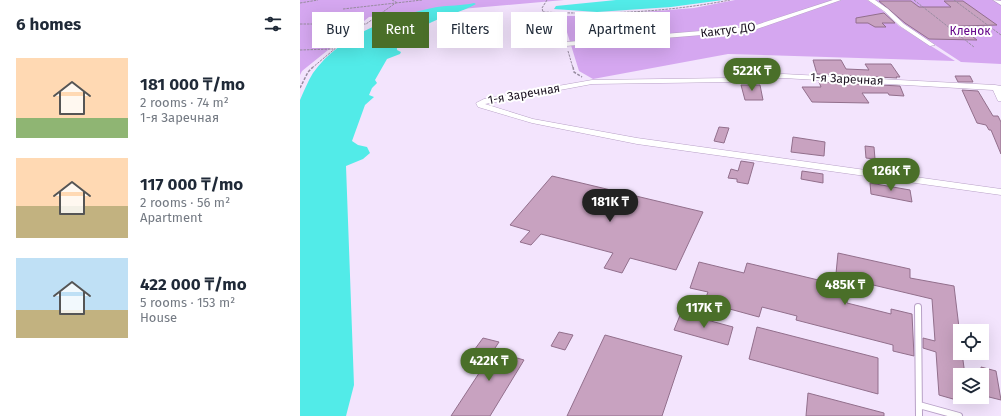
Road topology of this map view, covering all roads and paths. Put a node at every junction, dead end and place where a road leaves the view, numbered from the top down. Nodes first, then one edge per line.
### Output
1 (318, 0) edge
2 (392, 0) edge
3 (422, 0) edge
4 (730, 0) edge
5 (838, 0) edge
6 (871, 0) edge
7 (914, 0) edge
8 (954, 0) edge
9 (996, 0) edge
10 (300, 2) edge
11 (397, 2) junction
12 (1001, 3) edge
13 (343, 9) dead end
14 (567, 13) edge
15 (300, 24) edge
16 (312, 24) edge
17 (364, 25) edge
18 (1001, 35) edge
19 (567, 44) edge
20 (932, 45) dead end
21 (974, 47) dead end
22 (334, 49) joint
23 (300, 50) edge
24 (300, 88) edge
25 (998, 88) edge
26 (1001, 99) edge
27 (1001, 192) edge
28 (918, 307) dead end
29 (919, 405) junction
30 (919, 416) edge
31 (959, 416) edge

1 - 10 path
2 - 11 path
3 - 11 path
4 - 14 path
5 - 19 street, Кактус ДО
6 - 20 street
7 - 21 path
8 - 18 path
9 - 12 street
11 - 13 path
11 - 17 path
15 - 16 path
22 - 23 path
22 - 24 path
25 - 26 street
25 - 27 street, 1-я Заречная
28 - 29 lane
29 - 30 lane
29 - 31 lane

